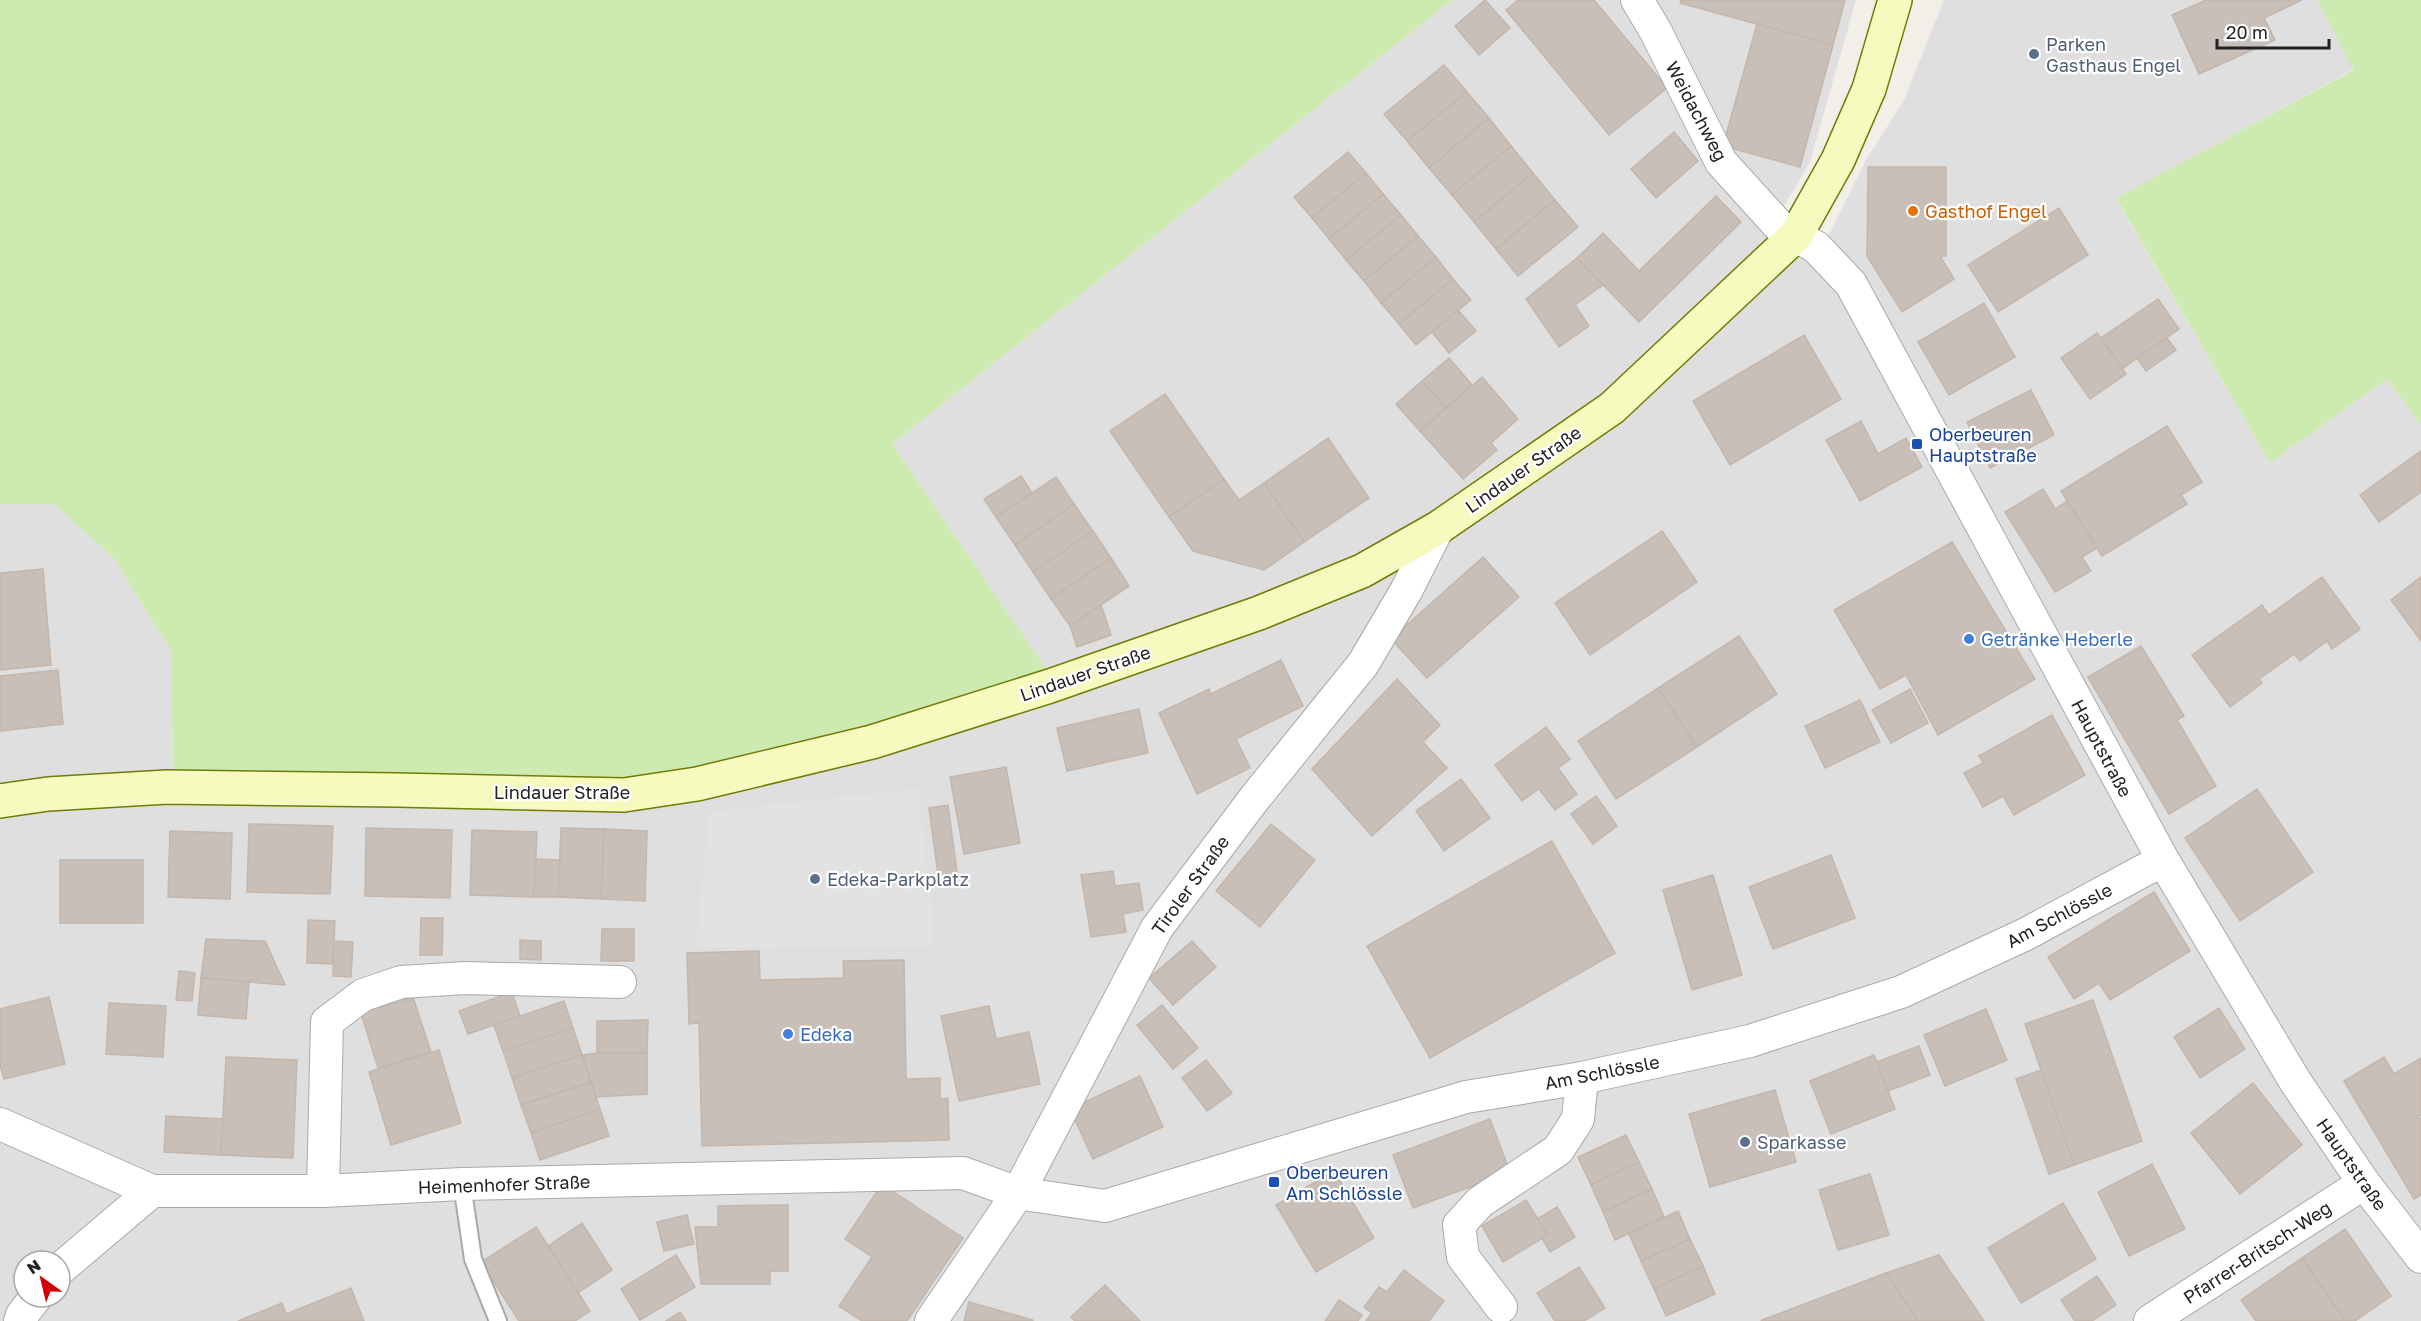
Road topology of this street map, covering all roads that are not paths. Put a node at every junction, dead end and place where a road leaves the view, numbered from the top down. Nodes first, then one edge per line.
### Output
1 (1637, 0) edge
2 (1895, 0) edge
3 (1796, 235) junction
4 (1438, 528) junction
5 (0, 801) edge
6 (2163, 860) junction
7 (620, 982) dead end
8 (1582, 1078) junction
9 (0, 1124) edge
10 (2364, 1183) junction
11 (462, 1184) junction
12 (152, 1191) junction
13 (323, 1191) junction
14 (1018, 1193) junction
15 (2421, 1257) edge
16 (72, 1259) edge
17 (1502, 1306) dead end
18 (498, 1321) edge
19 (931, 1321) edge
20 (2150, 1321) edge

1 - 3 street, Weidachweg
2 - 3 main road, Lindauer Straße
3 - 4 main road, Lindauer Straße
3 - 6 street, Hauptstraße
4 - 5 main road, Lindauer Straße
4 - 14 street, Tiroler Straße
6 - 8 street, Am Schlössle
6 - 10 street, Hauptstraße
7 - 13 street
8 - 14 street, Am Schlössle
8 - 17 street
9 - 12 street, Heimenhofer Straße
10 - 15 street, Hauptstraße
10 - 20 street, Pfarrer-Britsch-Weg
11 - 13 street, Heimenhofer Straße
11 - 14 street, Heimenhofer Straße
11 - 18 lane
12 - 13 street, Heimenhofer Straße
12 - 16 street
14 - 19 street, Tiroler Straße

